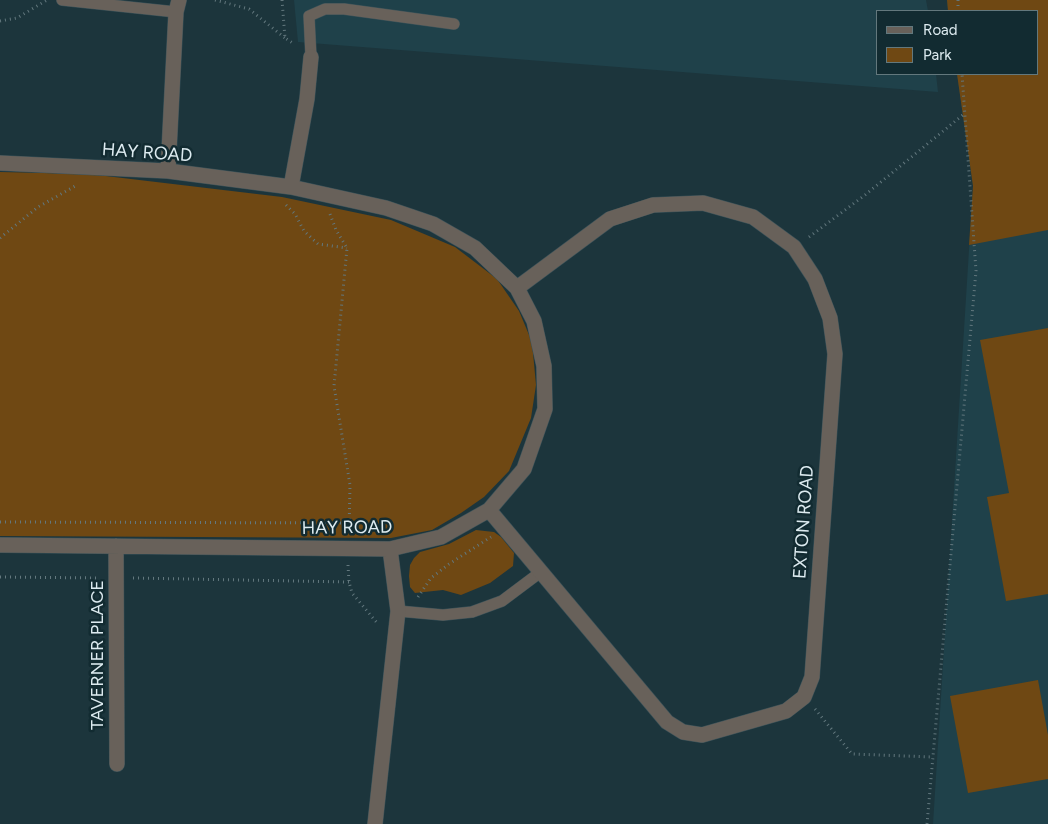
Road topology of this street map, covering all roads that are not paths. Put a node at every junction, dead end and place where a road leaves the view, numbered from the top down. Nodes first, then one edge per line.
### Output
1 (62, 0) edge
2 (178, 6) edge
3 (454, 24) dead end
4 (311, 57) joint
5 (0, 162) edge
6 (168, 171) junction
7 (291, 188) junction
8 (517, 288) junction
9 (489, 510) junction
10 (0, 545) edge
11 (116, 546) junction
12 (390, 549) junction
13 (542, 571) junction
14 (398, 611) junction
15 (117, 764) dead end
16 (375, 824) edge

1 - 2 lane
2 - 6 street
3 - 4 lane
4 - 7 street
5 - 6 street, HAY ROAD
6 - 7 street, HAY ROAD
7 - 8 street, HAY ROAD
8 - 9 street, HAY ROAD
8 - 13 street, EXTON ROAD
9 - 12 street, HAY ROAD
9 - 13 street
10 - 11 street, HAY ROAD
11 - 12 street, HAY ROAD
11 - 15 street, TAVERNER PLACE
12 - 14 street
13 - 14 lane
14 - 16 street

